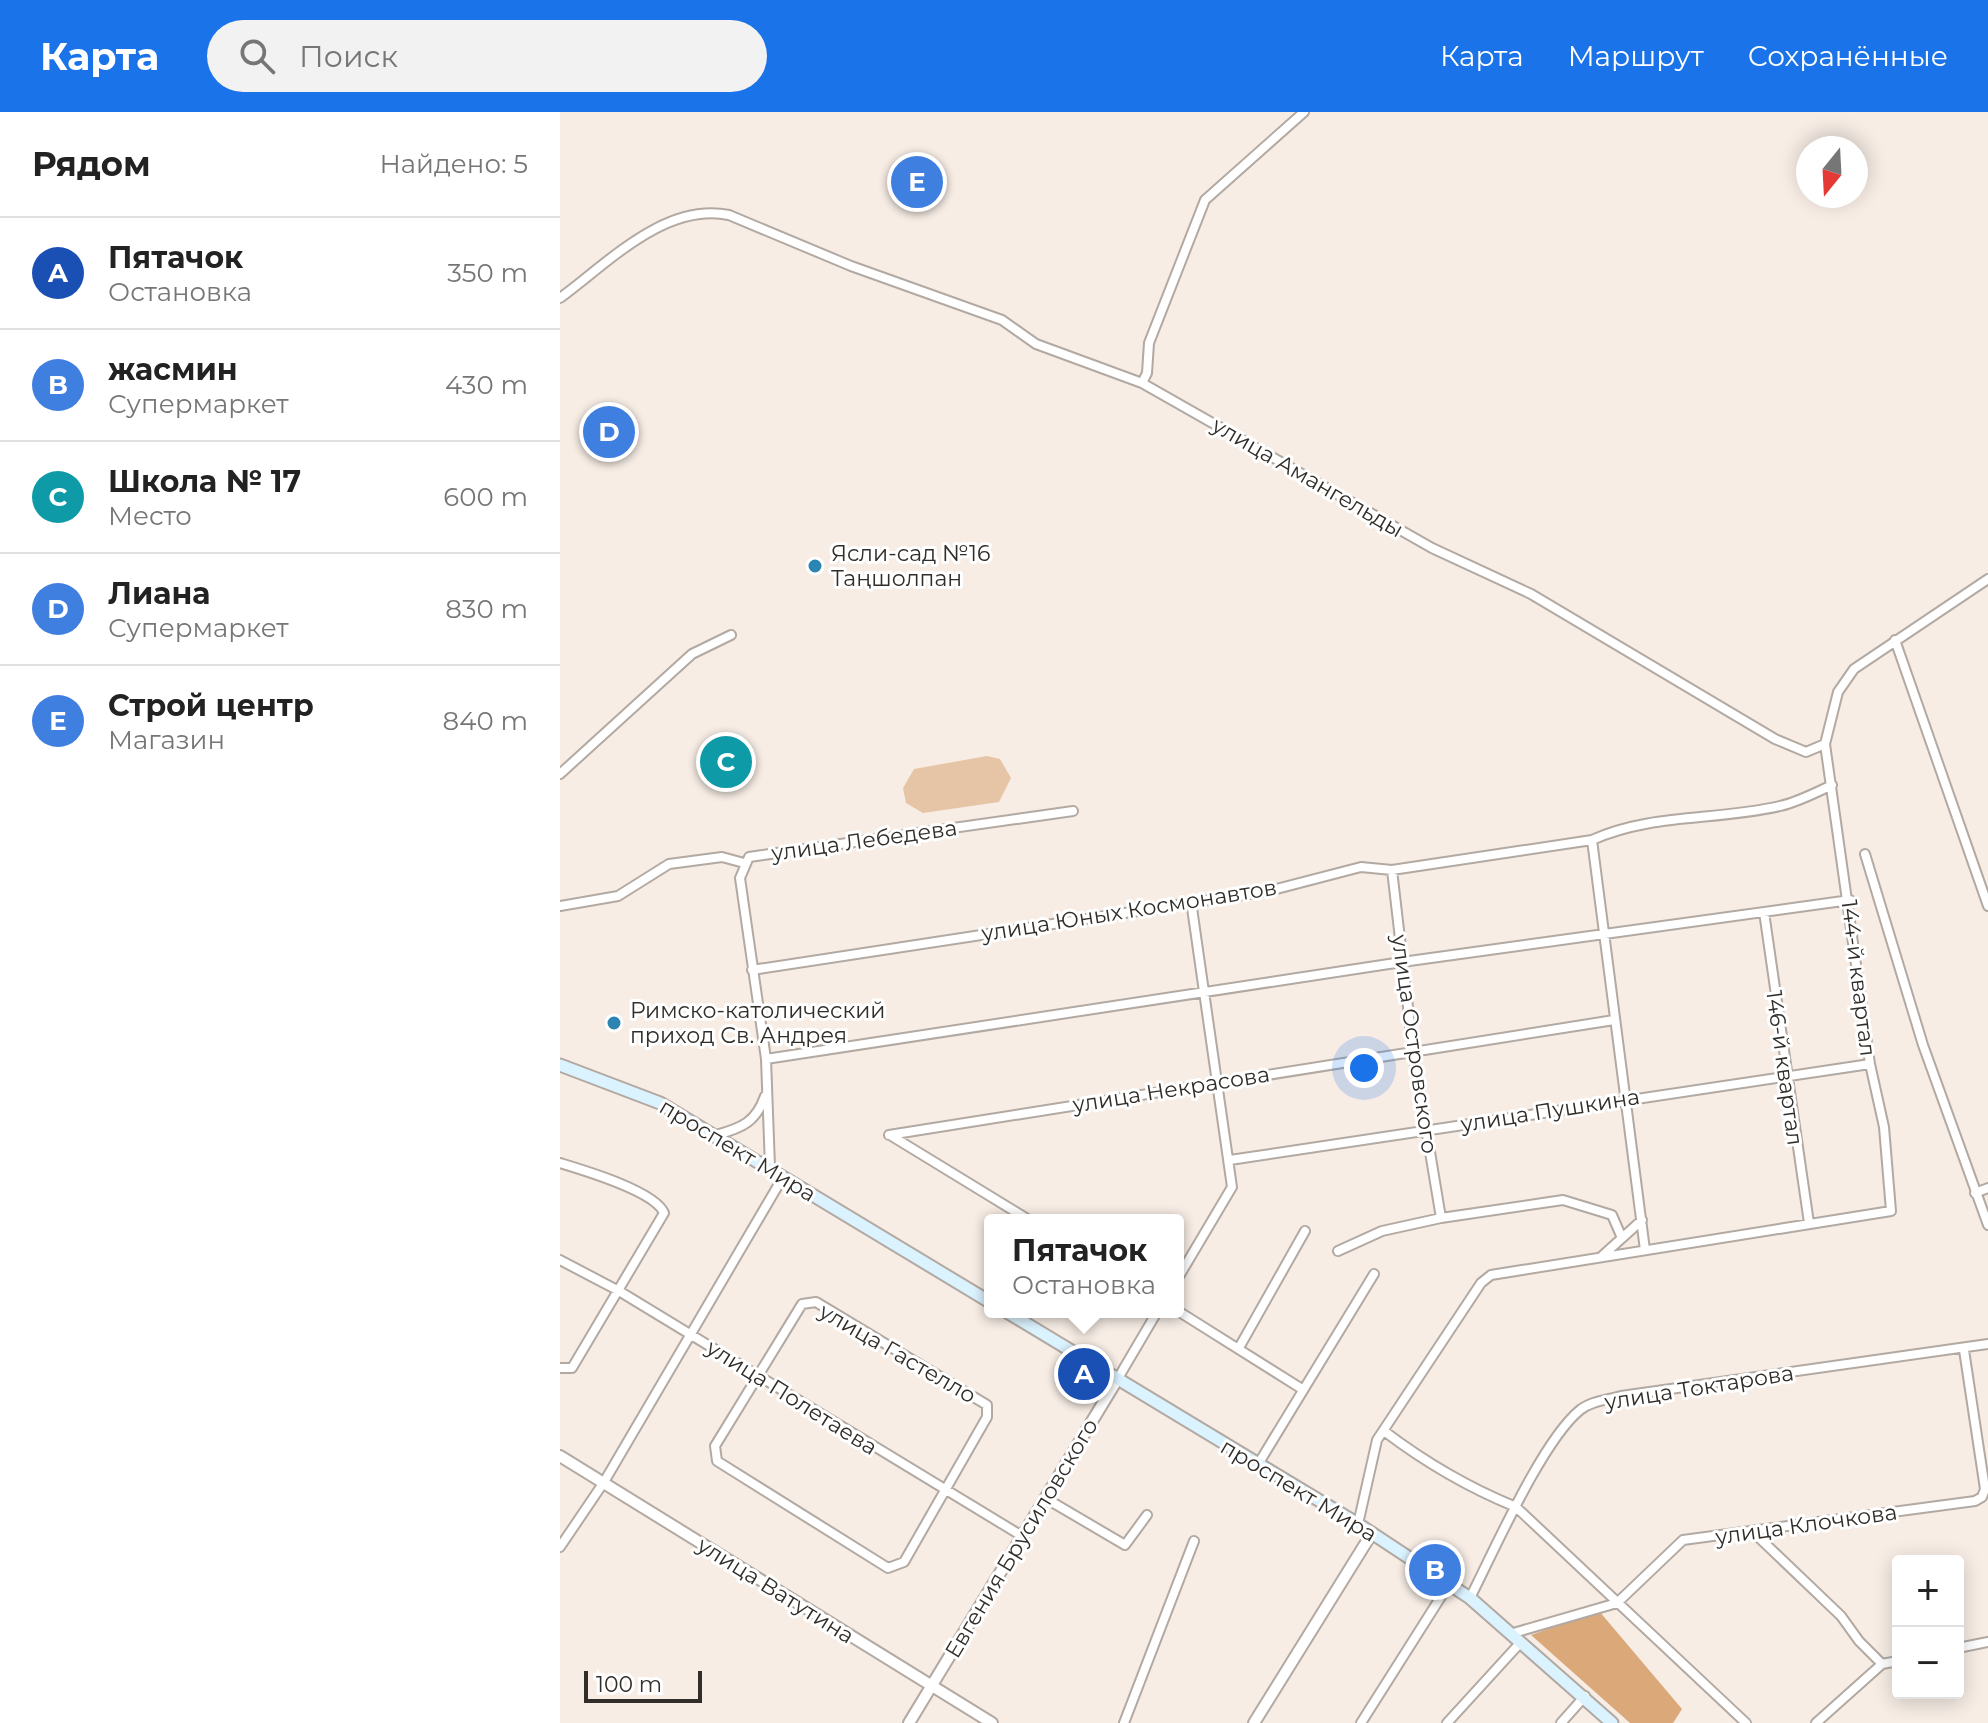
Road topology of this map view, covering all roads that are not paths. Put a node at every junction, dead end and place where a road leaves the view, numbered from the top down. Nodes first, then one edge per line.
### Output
1 (1304, 112) edge
2 (560, 298) edge
3 (1142, 383) junction
4 (1988, 579) edge
5 (731, 635) dead end
6 (1895, 640) junction
7 (1825, 744) junction
8 (560, 774) edge
9 (1832, 785) junction
10 (1073, 811) dead end
11 (1592, 840) junction
12 (1865, 854) dead end
13 (744, 863) junction
14 (1392, 870) junction
15 (1850, 900) junction
16 (1191, 901) junction
17 (560, 906) edge
18 (1988, 906) edge
19 (1764, 912) junction
20 (1602, 934) junction
21 (1402, 962) junction
22 (752, 970) junction
23 (1204, 993) junction
24 (1614, 1020) junction
25 (1413, 1050) junction
26 (766, 1059) junction
27 (1870, 1064) junction
28 (560, 1065) edge
29 (1785, 1075) junction
30 (1217, 1081) junction
31 (766, 1091) junction
32 (1625, 1098) junction
33 (1427, 1130) junction
34 (716, 1135) junction
35 (1230, 1160) junction
36 (560, 1163) edge
37 (770, 1167) junction
38 (783, 1177) junction
39 (1988, 1188) edge
40 (1975, 1193) junction
41 (1019, 1214) edge
42 (1441, 1218) junction
43 (1642, 1220) junction
44 (1809, 1223) junction
45 (1988, 1225) edge
46 (1305, 1231) dead end
47 (1622, 1238) junction
48 (1645, 1250) junction
49 (1338, 1251) dead end
50 (1601, 1257) junction
51 (560, 1260) edge
52 (1184, 1268) edge
53 (1374, 1274) dead end
54 (619, 1291) junction
55 (984, 1298) edge
56 (1184, 1314) edge
57 (1017, 1318) edge
58 (1153, 1318) edge
59 (688, 1333) junction
60 (1988, 1344) edge
61 (1240, 1346) junction
62 (1964, 1350) junction
63 (560, 1368) edge
64 (758, 1377) junction
65 (1117, 1380) junction
66 (1302, 1389) junction
67 (1384, 1431) junction
68 (560, 1456) edge
69 (1257, 1466) junction
70 (604, 1482) junction
71 (947, 1492) junction
72 (1045, 1498) junction
73 (1516, 1507) junction
74 (1147, 1515) dead end
75 (1358, 1524) junction
76 (1752, 1531) junction
77 (1372, 1533) junction
78 (1022, 1536) junction
79 (1194, 1541) dead end
80 (560, 1547) edge
81 (1449, 1584) junction
82 (1470, 1598) junction
83 (1617, 1603) junction
84 (1510, 1634) junction
85 (1521, 1642) junction
86 (1988, 1642) edge
87 (1964, 1647) edge
88 (1892, 1662) edge
89 (1882, 1664) junction
90 (932, 1686) junction
91 (1585, 1696) junction
92 (909, 1723) edge
93 (992, 1723) edge
94 (1124, 1723) edge
95 (1254, 1723) edge
96 (1361, 1723) edge
97 (1447, 1723) edge
98 (1561, 1723) edge
99 (1612, 1723) edge
100 (1746, 1723) edge
101 (1816, 1723) edge

1 - 3 street
2 - 3 street, улица Амангельды
3 - 7 street, улица Амангельды
4 - 6 street
5 - 8 street
6 - 7 street
6 - 18 street
7 - 9 street, 144-й квартал
9 - 11 street, улица Юных Космонавтов
9 - 15 street, 144-й квартал
10 - 13 street, улица Лебедева
11 - 14 street, улица Юных Космонавтов
11 - 20 street
12 - 40 street
13 - 17 street
13 - 22 street, улица Лебедева
14 - 16 street, улица Юных Космонавтов
14 - 21 street, улица Островского
15 - 19 street
15 - 27 street, 144-й квартал
16 - 22 street, улица Юных Космонавтов
16 - 23 street
19 - 20 street
19 - 29 street, 146-й квартал
20 - 21 street
20 - 24 street
21 - 23 street
21 - 25 street, улица Островского
22 - 26 street, улица Лебедева
23 - 26 street
23 - 30 street
24 - 25 street, улица Некрасова
24 - 32 street
25 - 30 street, улица Некрасова
25 - 33 street, улица Островского
26 - 31 street, улица Лебедева
27 - 29 street, улица Пушкина
27 - 44 street, 144-й квартал
28 - 34 main road, проспект Мира
29 - 32 street, улица Пушкина
29 - 44 street, 146-й квартал
30 - 35 street
30 - 41 street, улица Некрасова
31 - 34 street
31 - 37 street, улица Лебедева
32 - 33 street, улица Пушкина
32 - 43 street
33 - 35 street, улица Пушкина
33 - 42 street, улица Островского
34 - 37 main road, проспект Мира
35 - 52 street
36 - 54 street
37 - 38 main road, проспект Мира
38 - 55 main road, проспект Мира
38 - 59 street
39 - 40 street
40 - 45 street
42 - 47 street
42 - 49 street
43 - 47 street
43 - 48 street
44 - 48 street
46 - 61 street
47 - 50 street
48 - 50 street
50 - 67 street
51 - 54 street, улица Полетаева
53 - 66 street
54 - 59 street, улица Полетаева
54 - 63 street
56 - 61 street
57 - 65 main road, проспект Мира
58 - 65 street, Евгения Брусиловского
59 - 64 street, улица Полетаева
59 - 70 street
60 - 62 street, улица Токтарова
61 - 66 street
62 - 73 street, улица Токтарова
62 - 76 street, улица Клочкова
64 - 71 street, улица Полетаева
64 - 71 street, улица Гастелло
64 - 71 street, улица Гастелло
65 - 69 main road, проспект Мира
65 - 72 street, Евгения Брусиловского
66 - 69 street
67 - 73 street
67 - 75 street
68 - 70 street, улица Ватутина
69 - 75 main road, проспект Мира
70 - 80 street
70 - 90 street, улица Ватутина
71 - 78 street, улица Полетаева
72 - 74 street
72 - 78 street, Евгения Брусиловского
73 - 82 street, улица Токтарова
73 - 83 street
75 - 77 main road, проспект Мира
76 - 83 street, улица Клочкова
76 - 89 street
77 - 81 main road, проспект Мира
77 - 95 street
78 - 90 street, Евгения Брусиловского
79 - 94 street
81 - 82 main road, проспект Мира
81 - 96 street
82 - 84 main road, проспект Мира
83 - 84 street, улица Клочкова
83 - 100 street
84 - 85 main road, проспект Мира
85 - 91 main road, проспект Мира
85 - 97 street
86 - 87 street
88 - 89 street
89 - 101 street
90 - 92 street, Евгения Брусиловского
90 - 93 street, улица Ватутина
91 - 98 street
91 - 99 main road, проспект Мира

